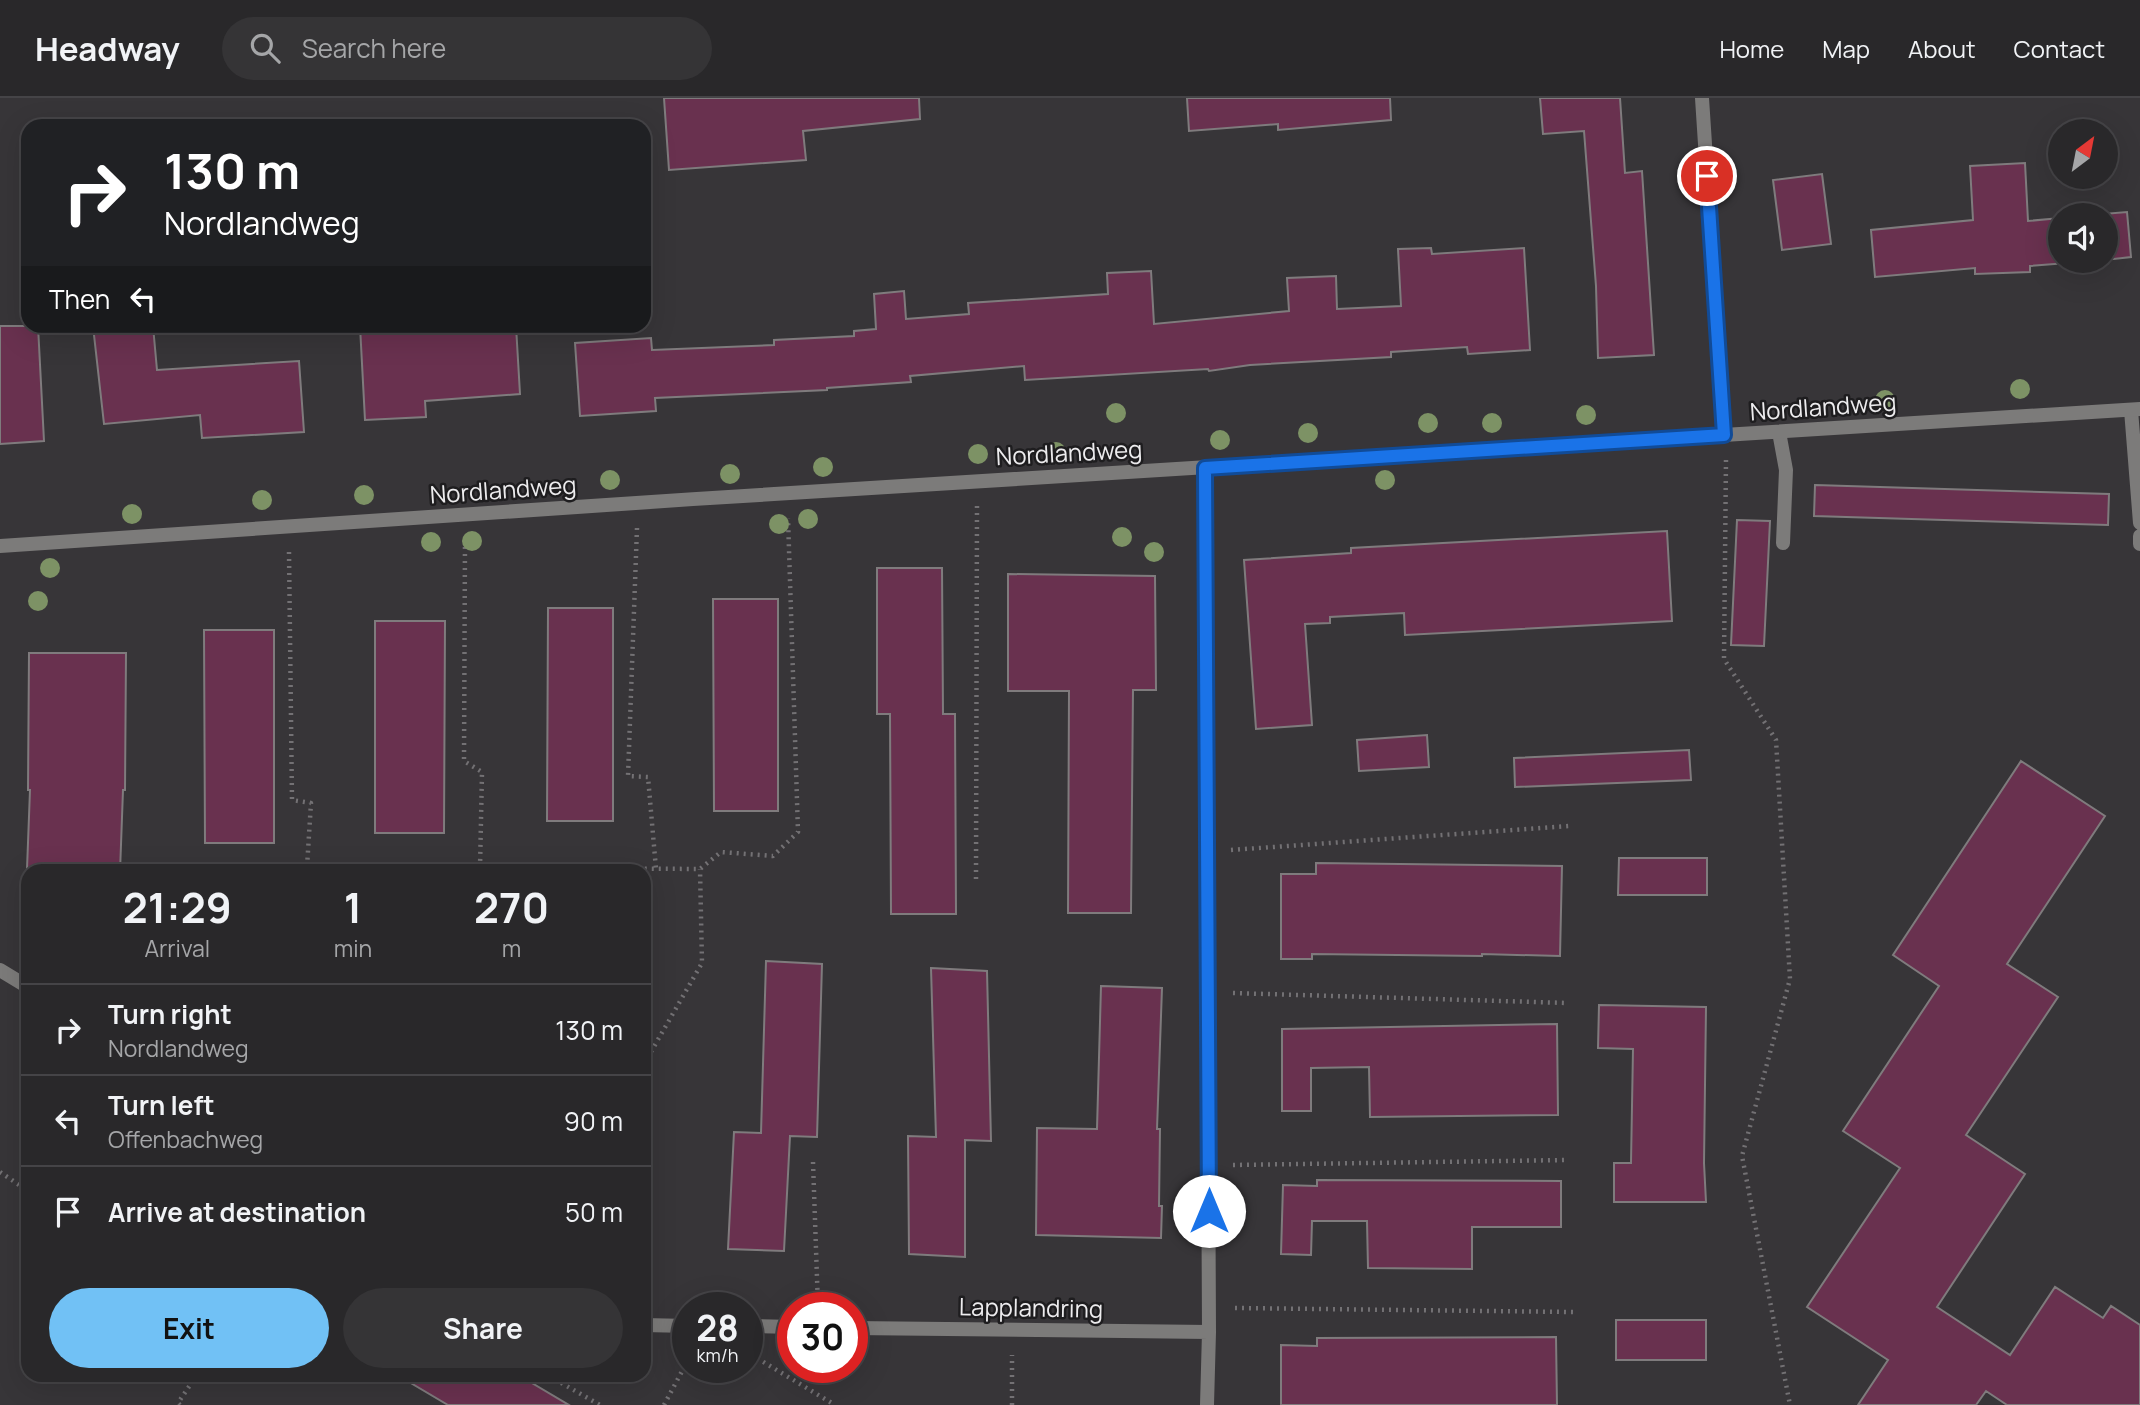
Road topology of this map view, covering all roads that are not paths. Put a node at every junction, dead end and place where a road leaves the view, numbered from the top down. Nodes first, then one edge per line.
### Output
1 (1702, 98) edge
2 (2135, 409) edge
3 (1779, 432) junction
4 (1724, 435) junction
5 (1205, 468) junction
6 (2140, 523) edge
7 (2140, 536) edge
8 (1783, 543) dead end
9 (2140, 544) edge
10 (0, 546) edge
11 (0, 970) edge
12 (21, 983) edge
13 (651, 1325) edge
14 (672, 1326) edge
15 (868, 1328) edge
16 (1209, 1332) junction
17 (1208, 1405) edge

1 - 4 street
2 - 3 street, Nordlandweg
2 - 6 street
3 - 4 street, Nordlandweg
3 - 8 street
4 - 5 street, Nordlandweg
5 - 10 street, Nordlandweg
5 - 16 street
7 - 9 street
11 - 12 street
13 - 14 street
15 - 16 street, Lapplandring
16 - 17 street

